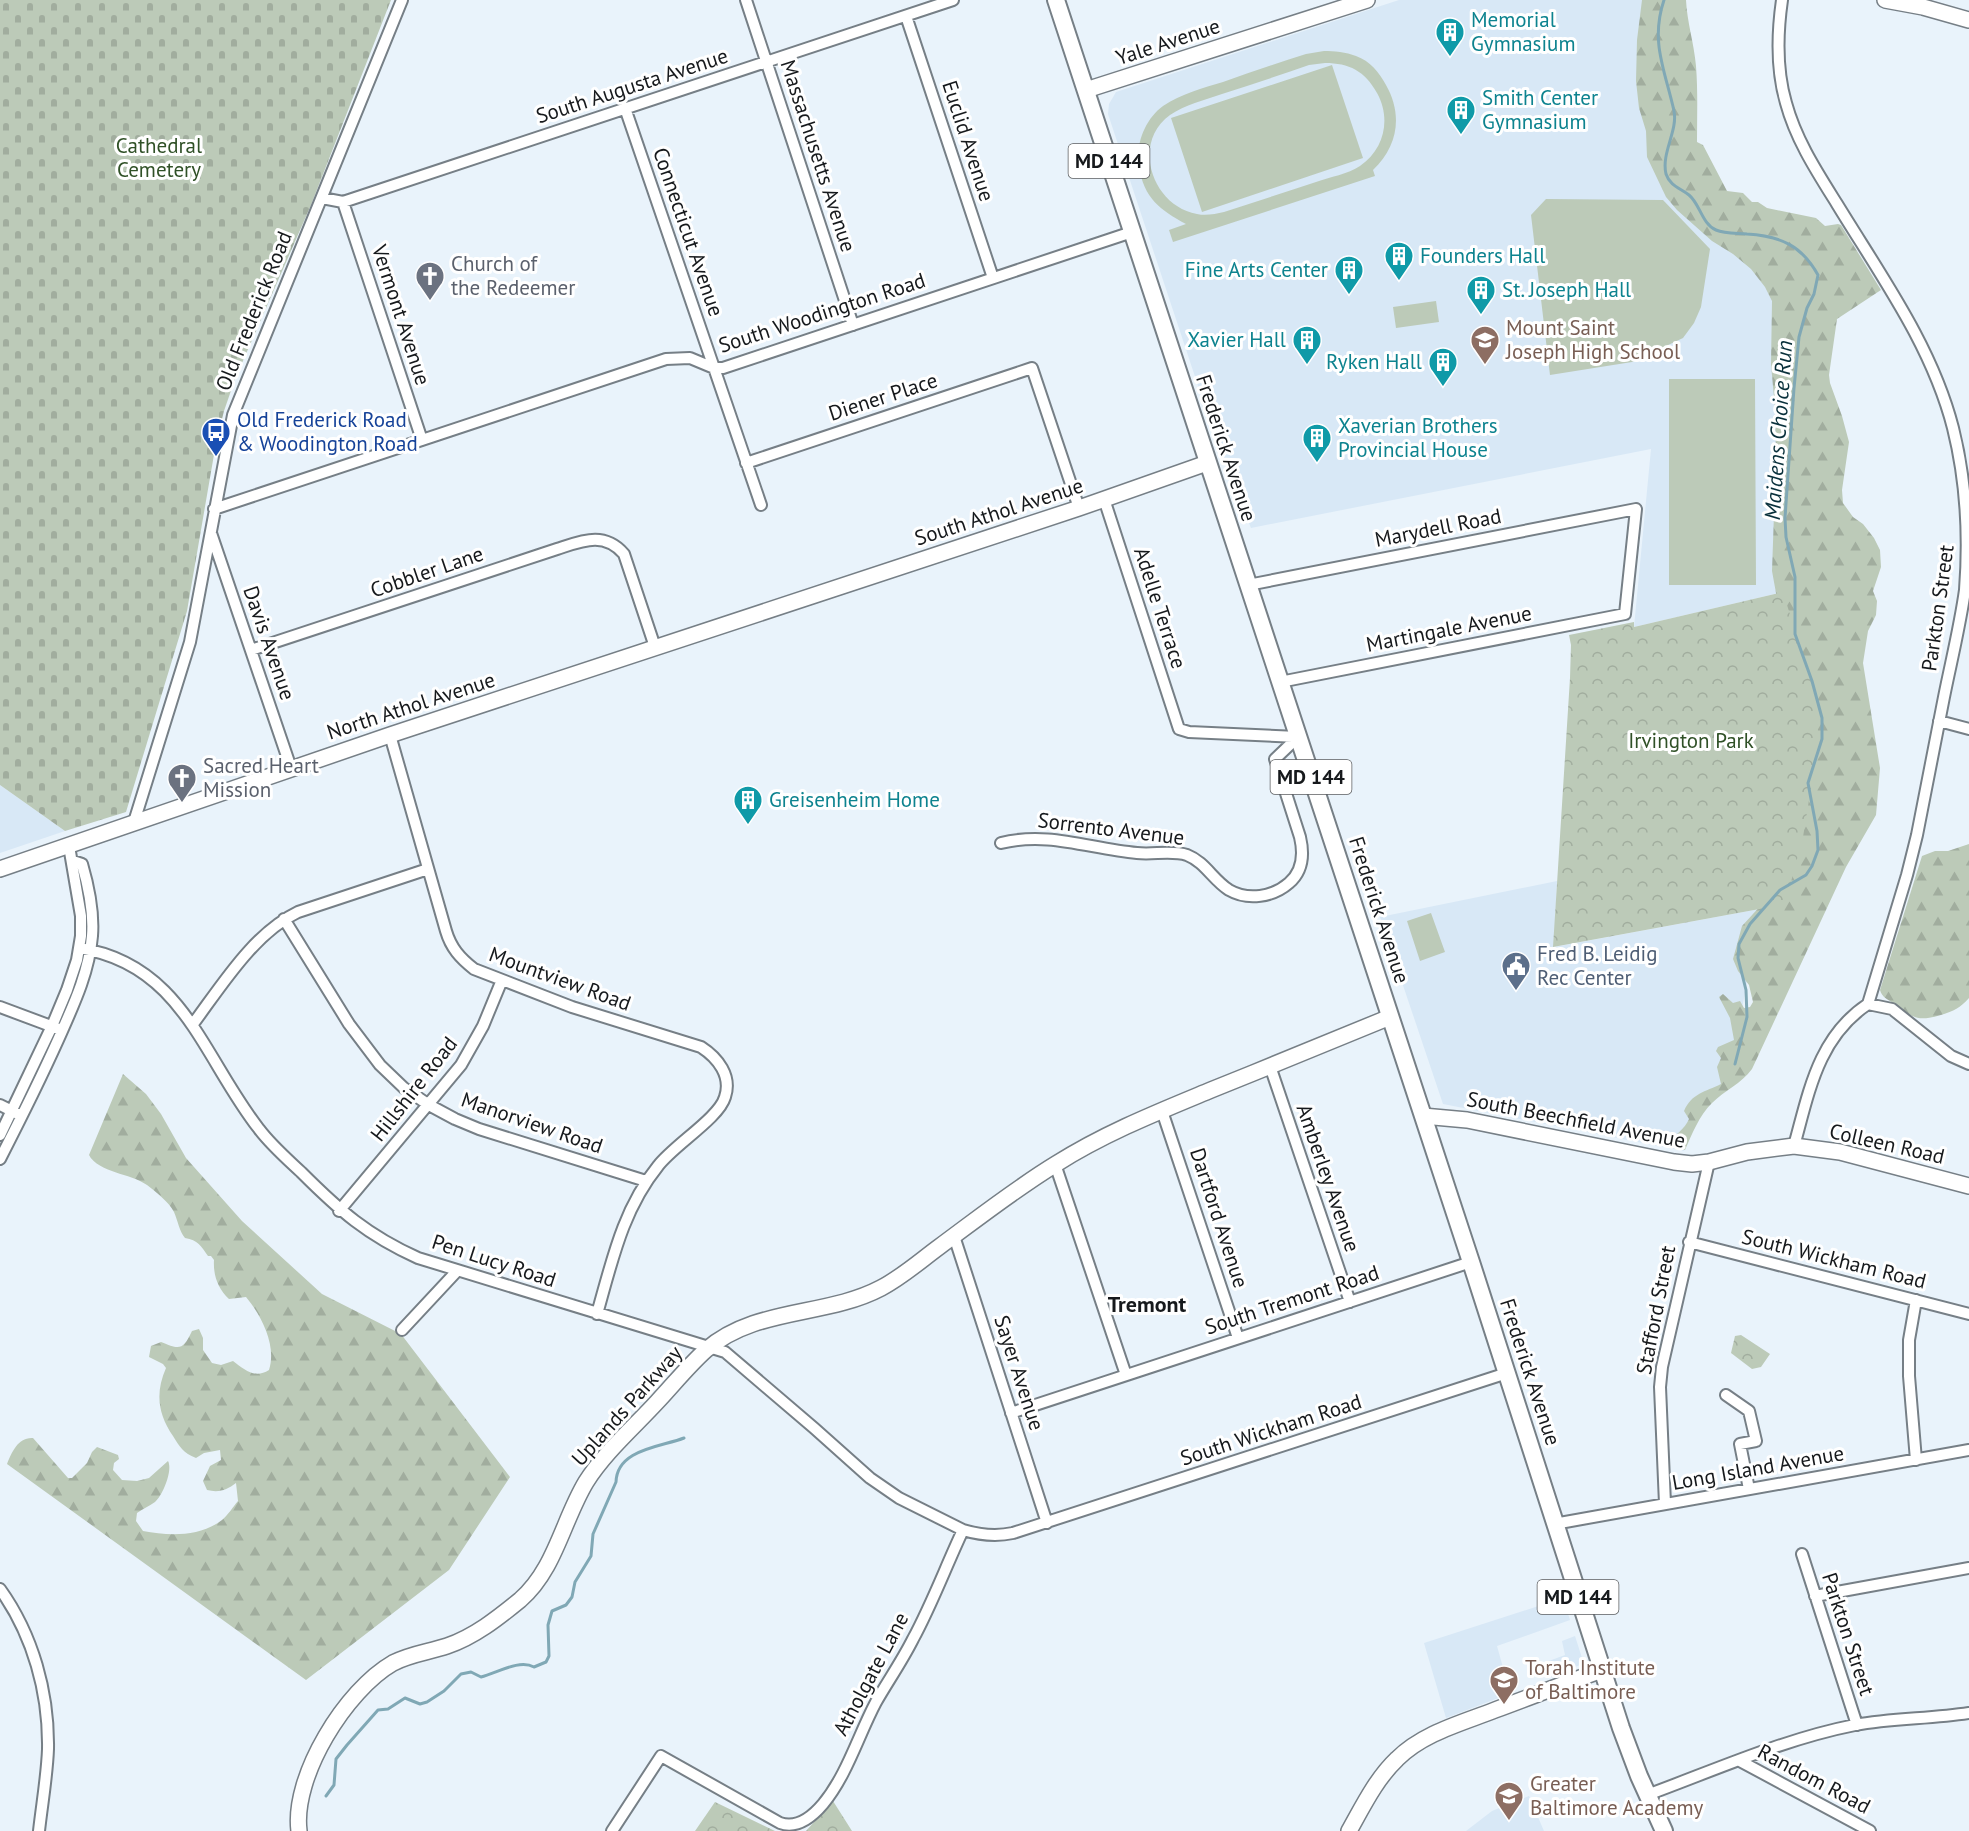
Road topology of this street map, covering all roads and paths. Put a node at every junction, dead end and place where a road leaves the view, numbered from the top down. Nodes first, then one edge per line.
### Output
1 (402, 0) edge
2 (746, 0) edge
3 (953, 0) edge
4 (1056, 0) edge
5 (1367, 0) edge
6 (1782, 0) edge
7 (1885, 0) edge
8 (906, 16) junction
9 (1969, 20) edge
10 (767, 62) junction
11 (1086, 90) junction
12 (625, 108) junction
13 (322, 198) junction
14 (343, 202) junction
15 (1132, 232) junction
16 (993, 278) junction
17 (853, 325) junction
18 (714, 368) junction
19 (422, 440) junction
20 (746, 463) junction
21 (1207, 463) junction
22 (1104, 499) junction
23 (761, 505) dead end
24 (1079, 508) junction
25 (214, 509) junction
26 (210, 530) junction
27 (1248, 585) junction
28 (1967, 590) edge
29 (802, 598) joint
30 (1625, 614) joint
31 (655, 647) junction
32 (251, 650) junction
33 (1280, 682) junction
34 (1939, 721) junction
35 (1969, 729) edge
36 (390, 735) junction
37 (1298, 736) junction
38 (291, 768) junction
39 (134, 822) junction
40 (1001, 843) dead end
41 (71, 853) junction
42 (0, 868) edge
43 (428, 868) junction
44 (284, 919) junction
45 (85, 949) junction
46 (502, 980) junction
47 (1868, 1004) junction
48 (0, 1007) edge
49 (1390, 1017) junction
50 (193, 1024) junction
51 (57, 1029) junction
52 (1969, 1064) edge
53 (1270, 1066) junction
54 (0, 1105) edge
55 (429, 1105) junction
56 (1162, 1111) junction
57 (17, 1113) junction
58 (1423, 1116) junction
59 (0, 1135) edge
60 (1794, 1146) junction
61 (0, 1159) edge
62 (1709, 1161) junction
63 (1054, 1164) junction
64 (646, 1181) junction
65 (1969, 1186) edge
66 (339, 1211) junction
67 (954, 1236) junction
68 (1689, 1242) junction
69 (1471, 1262) junction
70 (457, 1271) junction
71 (1916, 1300) junction
72 (1350, 1302) junction
73 (597, 1314) junction
74 (1969, 1314) edge
75 (402, 1330) dead end
76 (1238, 1338) junction
77 (708, 1348) junction
78 (1506, 1373) junction
79 (1126, 1375) junction
80 (1726, 1395) dead end
81 (1011, 1413) junction
82 (1969, 1450) edge
83 (1916, 1460) junction
84 (1749, 1489) junction
85 (1665, 1504) junction
86 (1047, 1523) junction
87 (1554, 1524) junction
88 (963, 1530) junction
89 (1802, 1554) dead end
90 (1969, 1568) edge
91 (0, 1589) edge
92 (1815, 1596) junction
93 (1602, 1670) junction
94 (1969, 1713) edge
95 (1857, 1725) junction
96 (1740, 1761) junction
97 (1647, 1795) junction
98 (39, 1831) edge
99 (299, 1831) edge
100 (612, 1831) edge
101 (1349, 1831) edge
102 (1664, 1831) edge
103 (1870, 1831) edge

1 - 13 street, Old Frederick Road
2 - 10 street, Massachusetts Avenue
3 - 8 street, South Augusta Avenue
4 - 11 main road, Frederick Avenue / MD 144
5 - 11 street, Yale Avenue
6 - 28 street, Parkton Street
7 - 9 street
8 - 10 street, South Augusta Avenue
8 - 16 street, Euclid Avenue
10 - 12 street, South Augusta Avenue
10 - 17 street, Massachusetts Avenue
11 - 15 main road, Frederick Avenue / MD 144
12 - 14 street, South Augusta Avenue
12 - 18 street, Connecticut Avenue
13 - 14 street, South Augusta Avenue
13 - 25 street, Old Frederick Road
14 - 19 street, Vermont Avenue
15 - 16 street, South Woodington Road
15 - 21 main road, Frederick Avenue / MD 144
16 - 17 street, South Woodington Road
17 - 18 street, South Woodington Road
18 - 19 street, South Woodington Road
18 - 20 street, Connecticut Avenue
19 - 25 street, South Woodington Road
20 - 23 street, Connecticut Avenue
20 - 24 street, Diener Place
21 - 22 street, South Athol Avenue
21 - 27 main road, Frederick Avenue / MD 144
22 - 24 street, South Athol Avenue
22 - 37 street, Adelle Terrace
24 - 29 street, South Athol Avenue
25 - 26 street, Old Frederick Road
26 - 32 street, Davis Avenue
26 - 39 street, Old Frederick Road
27 - 30 street, Marydell Road
27 - 33 main road, Frederick Avenue / MD 144
28 - 34 street, Parkton Street
29 - 31 street, North Athol Avenue
30 - 33 street, Martingale Avenue
31 - 32 street, Cobbler Lane
31 - 36 street, North Athol Avenue
32 - 38 street, Davis Avenue
33 - 37 main road, Frederick Avenue / MD 144
34 - 35 street
34 - 47 street, Parkton Street
36 - 38 street, North Athol Avenue
36 - 43 street, Mountview Road
37 - 40 street, Sorrento Avenue
37 - 49 main road, Frederick Avenue / MD 144
38 - 39 street, North Athol Avenue
39 - 41 street, North Athol Avenue
41 - 42 street, North Athol Avenue
41 - 45 street
43 - 44 street
43 - 46 street, Mountview Road
44 - 50 street
44 - 55 street, Manorview Road
45 - 50 street, Pen Lucy Road
45 - 51 street
46 - 55 street, Hillshire Road
46 - 64 street, Mountview Road
47 - 52 street
47 - 60 street
48 - 51 street
49 - 53 street
49 - 58 main road, Frederick Avenue / MD 144
50 - 66 street, Pen Lucy Road
51 - 57 street
53 - 56 street
53 - 72 street, Amberley Avenue
54 - 57 street
55 - 64 street, Manorview Road
55 - 66 street, Hillshire Road
56 - 63 street
56 - 76 street, Dartford Avenue
57 - 59 street
57 - 61 street
58 - 62 street, South Beechfield Avenue
58 - 69 main road, Frederick Avenue / MD 144
60 - 62 street, South Beechfield Avenue
60 - 65 street, Colleen Road
62 - 68 street, Stafford Street
63 - 67 street, Uplands Parkway
63 - 79 street
64 - 73 street
66 - 70 street, Pen Lucy Road
67 - 77 street, Uplands Parkway
67 - 81 street, Sayer Avenue
68 - 71 street, South Wickham Road
68 - 85 street, Stafford Street
69 - 72 street, South Tremont Road
69 - 78 main road, Frederick Avenue / MD 144
70 - 73 street, Pen Lucy Road
70 - 75 street
71 - 74 street, South Wickham Road
71 - 83 street
72 - 76 street, South Tremont Road
73 - 77 street, Pen Lucy Road
76 - 79 street, South Tremont Road
77 - 88 street, Pen Lucy Road
77 - 99 street, Uplands Parkway
78 - 86 street, South Wickham Road
78 - 87 main road, Frederick Avenue / MD 144
79 - 81 street, South Tremont Road
80 - 84 street
81 - 86 street, Sayer Avenue
82 - 83 street, Long Island Avenue
83 - 84 street, Long Island Avenue
84 - 85 street, Long Island Avenue
85 - 87 street, Long Island Avenue
86 - 88 street, South Wickham Road
87 - 93 main road, Frederick Avenue / MD 144
88 - 100 street, Atholgate Lane
89 - 92 street, Parkton Street
90 - 92 street
91 - 98 street
92 - 95 street, Parkton Street
93 - 97 main road, Frederick Avenue / MD 144
93 - 101 street
94 - 95 street
95 - 96 street
96 - 97 street
96 - 103 street, Random Road
97 - 102 main road, Frederick Avenue / MD 144

